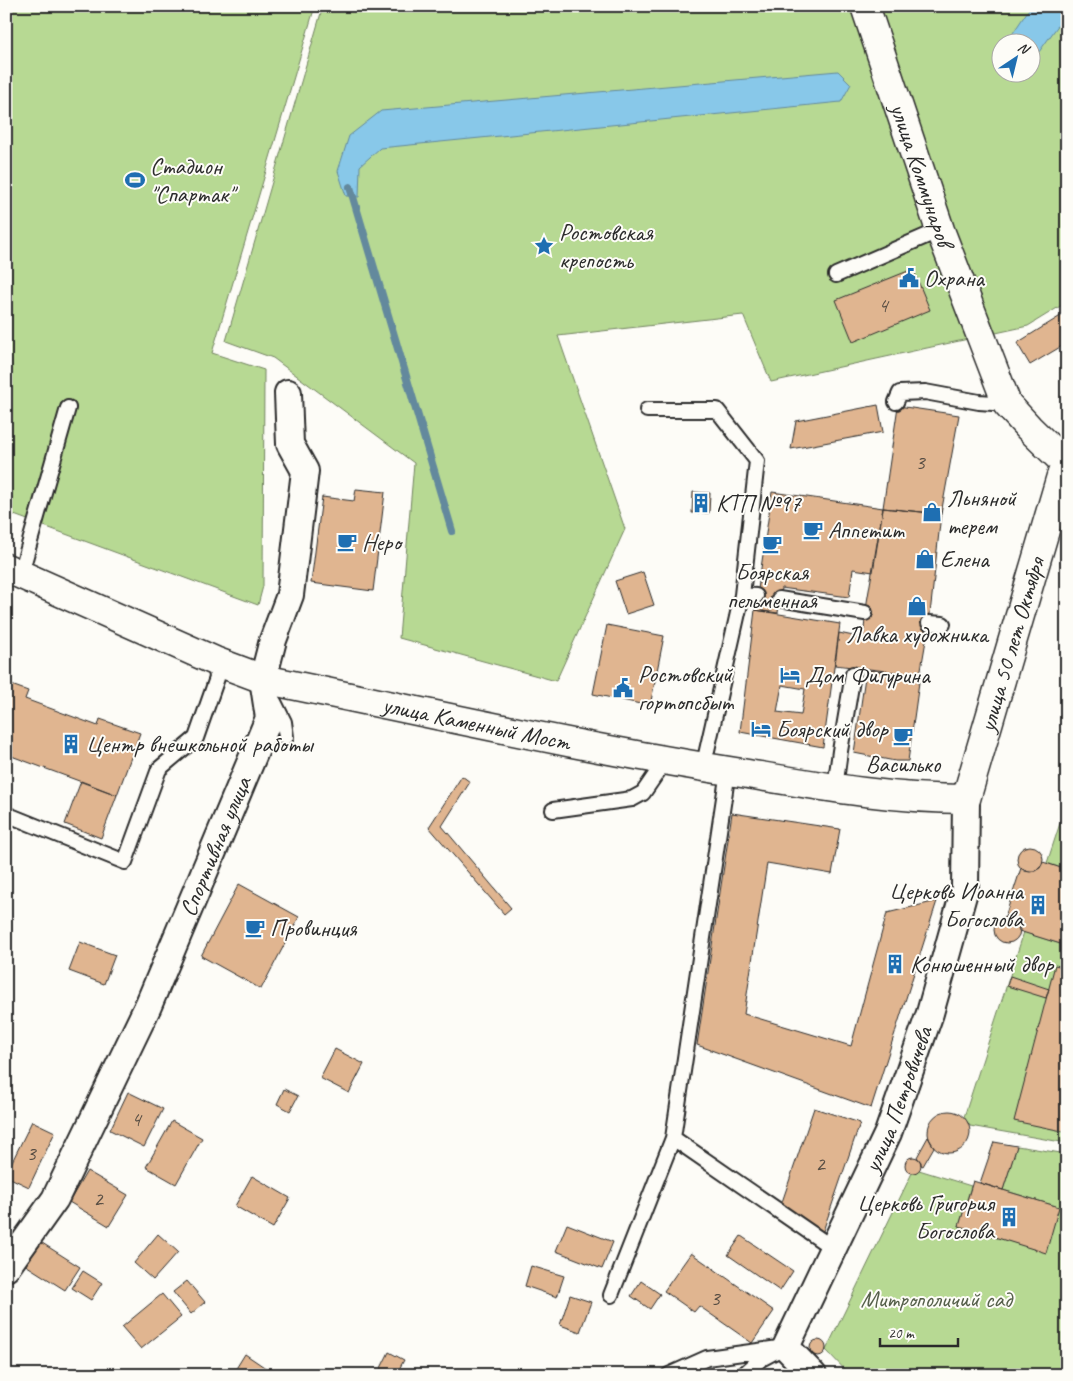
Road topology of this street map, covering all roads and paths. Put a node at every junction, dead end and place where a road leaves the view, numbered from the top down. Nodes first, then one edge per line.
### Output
1 (865, 6) edge
2 (940, 230) junction
3 (836, 275) dead end
4 (288, 393) dead end
5 (896, 402) dead end
6 (1007, 404) junction
7 (68, 408) dead end
8 (647, 410) dead end
9 (1066, 463) edge
10 (14, 570) edge
11 (742, 595) junction
12 (756, 596) dead end
13 (779, 599) dead end
14 (865, 613) dead end
15 (215, 661) junction
16 (854, 674) dead end
17 (263, 678) junction
18 (286, 737) dead end
19 (665, 761) junction
20 (716, 770) junction
21 (835, 788) junction
22 (966, 799) junction
23 (554, 810) dead end
24 (6, 814) edge
25 (673, 1138) junction
26 (834, 1249) junction
27 (6, 1268) edge
28 (611, 1295) dead end
29 (786, 1347) junction
30 (669, 1375) edge
31 (744, 1375) edge
32 (813, 1375) edge

1 - 2 street, улица Коммунаров
2 - 3 lane
2 - 6 street, улица Коммунаров
4 - 17 street, Спортивная улица
5 - 6 lane
6 - 9 street, улица Коммунаров
7 - 10 lane
8 - 11 lane
9 - 22 street, улица 50 лет Октября
10 - 15 street, улица Каменный Мост
11 - 12 lane
11 - 20 lane
13 - 14 lane
15 - 17 street, улица Каменный Мост
15 - 24 lane
16 - 21 lane
17 - 18 lane
17 - 19 street, улица Каменный Мост
17 - 27 street, Спортивная улица
19 - 20 street, улица Каменный Мост
19 - 23 lane
20 - 21 street, улица Каменный Мост
20 - 25 lane
21 - 22 street, улица Каменный Мост
22 - 26 street, улица Петровичева
25 - 26 lane
25 - 28 lane
26 - 29 street, улица Петровичева
29 - 30 lane
29 - 31 lane
29 - 32 street

